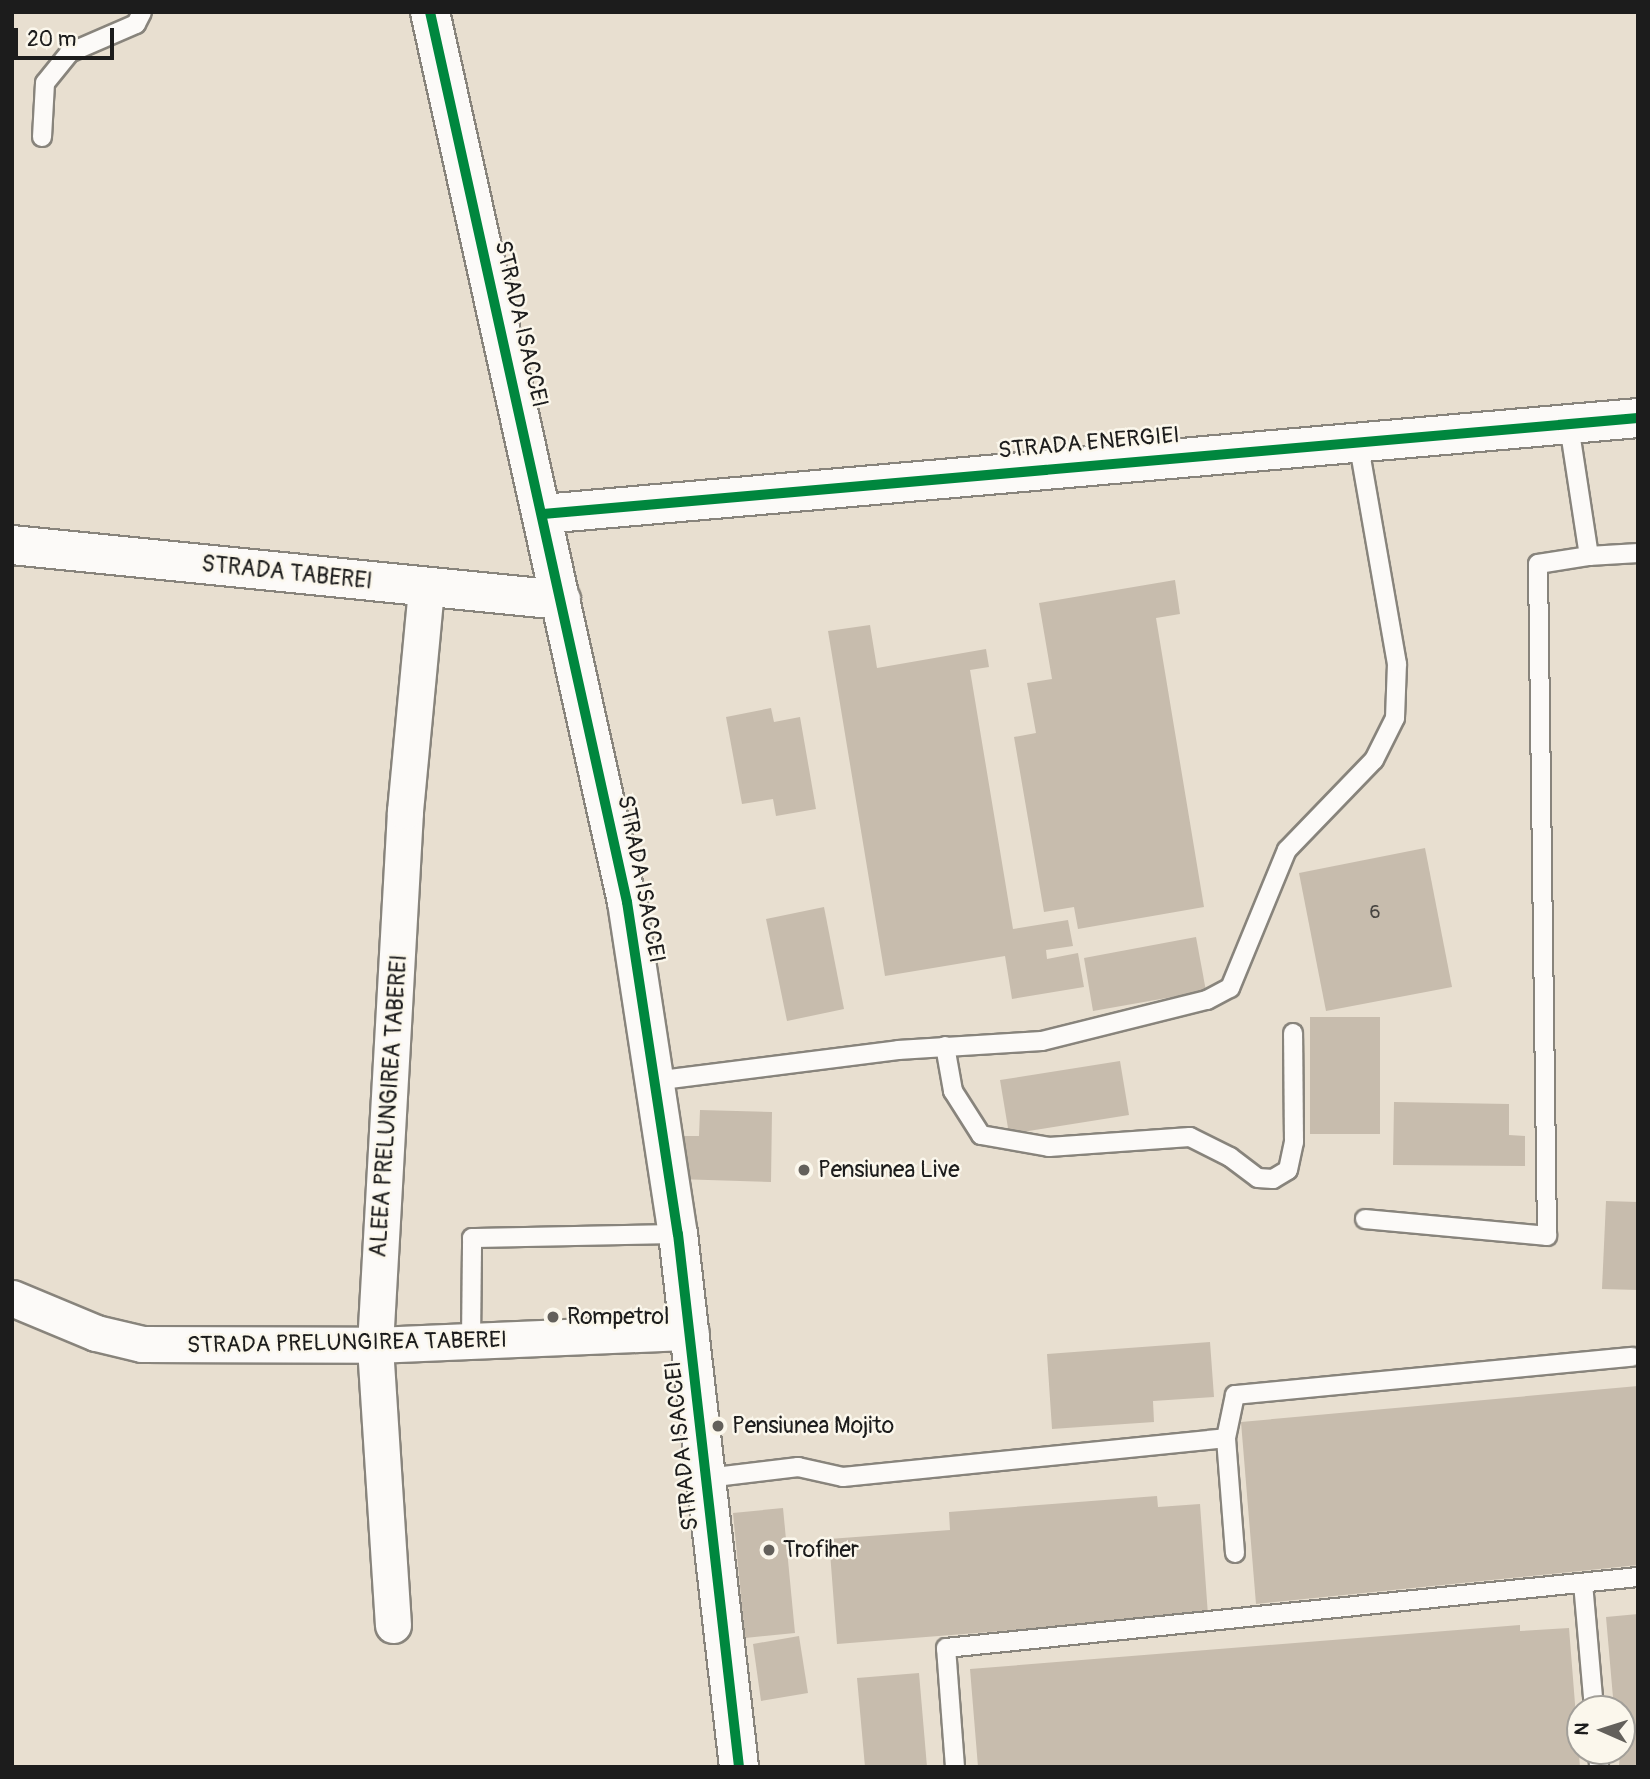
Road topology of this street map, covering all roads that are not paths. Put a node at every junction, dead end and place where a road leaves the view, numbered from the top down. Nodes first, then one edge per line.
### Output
1 (142, 12) edge
2 (430, 12) edge
3 (42, 137) dead end
4 (1638, 418) edge
5 (1569, 426) junction
6 (1359, 446) junction
7 (543, 514) junction
8 (12, 545) edge
9 (1638, 553) edge
10 (1589, 556) junction
11 (426, 587) junction
12 (561, 600) junction
13 (1293, 1033) dead end
14 (945, 1046) junction
15 (654, 1080) junction
16 (1365, 1219) dead end
17 (678, 1234) junction
18 (12, 1298) edge
19 (691, 1332) junction
20 (471, 1342) junction
21 (375, 1345) junction
22 (1632, 1357) dead end
23 (1226, 1438) junction
24 (707, 1478) junction
25 (1235, 1553) dead end
26 (1638, 1577) edge
27 (1583, 1583) junction
28 (393, 1625) dead end
29 (1593, 1695) edge
30 (739, 1767) edge
31 (955, 1767) edge

1 - 3 lane
2 - 7 main road, STRADA ISACCEI
4 - 5 main road, STRADA ENERGIEI
5 - 6 main road, STRADA ENERGIEI
5 - 10 lane
6 - 7 main road, STRADA ENERGIEI
6 - 14 lane
7 - 12 main road, STRADA ISACCEI
8 - 11 main road, STRADA TABEREI
9 - 10 lane
10 - 16 lane
11 - 12 main road, STRADA TABEREI
11 - 21 street, ALEEA PRELUNGIREA TABEREI
12 - 15 main road, STRADA ISACCEI
13 - 14 lane
14 - 15 lane
15 - 17 main road, STRADA ISACCEI
17 - 19 main road, STRADA ISACCEI
17 - 20 lane
18 - 21 street, STRADA PRELUNGIREA TABEREI
19 - 20 street, STRADA PRELUNGIREA TABEREI
19 - 24 main road, STRADA ISACCEI
20 - 21 street, STRADA PRELUNGIREA TABEREI
21 - 28 street, ALEEA PRELUNGIREA TABEREI
22 - 23 lane
23 - 24 lane
23 - 25 lane
24 - 30 main road, STRADA ISACCEI
26 - 27 lane
27 - 29 lane
27 - 31 lane

